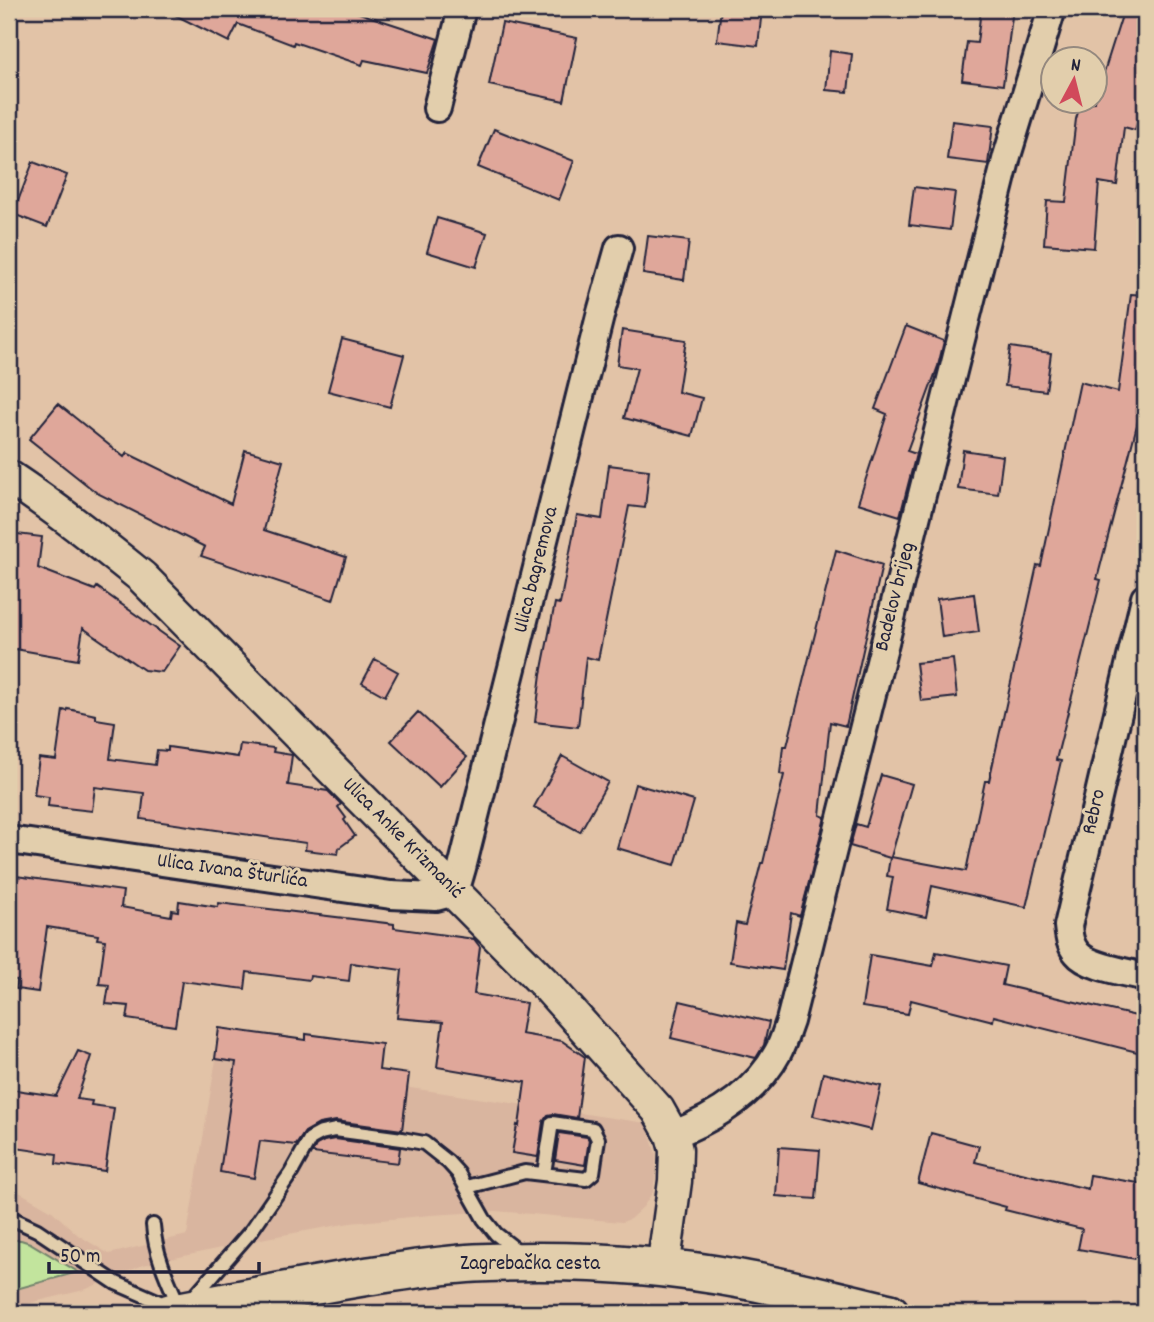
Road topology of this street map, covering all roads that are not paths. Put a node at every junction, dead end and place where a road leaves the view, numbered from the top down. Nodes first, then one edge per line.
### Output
1 (462, 9) edge
2 (1052, 9) edge
3 (437, 108) dead end
4 (619, 248) dead end
5 (9, 477) edge
6 (1145, 598) edge
7 (1135, 690) edge
8 (9, 840) edge
9 (455, 892) junction
10 (1145, 977) edge
11 (672, 1135) junction
12 (544, 1173) junction
13 (467, 1187) junction
14 (9, 1217) edge
15 (153, 1224) dead end
16 (541, 1262) junction
17 (663, 1269) junction
18 (176, 1312) edge
19 (890, 1313) edge

1 - 3 street
2 - 11 street, Badelov brijeg
4 - 9 street, Ulica bagremova
5 - 9 street, Ulica Anke Krizmanić
6 - 7 street, Rebro
7 - 10 street, Rebro
8 - 9 street, Ulica Ivana Šturlića
9 - 11 street, Ulica Anke Krizmanić
11 - 17 street, Ulica Anke Krizmanić
12 - 12 lane
12 - 13 lane
13 - 16 lane
13 - 18 lane
14 - 18 lane
15 - 18 lane
16 - 17 main road, Zagrebačka cesta
16 - 18 main road, Zagrebačka cesta
17 - 19 main road, Zagrebačka cesta

